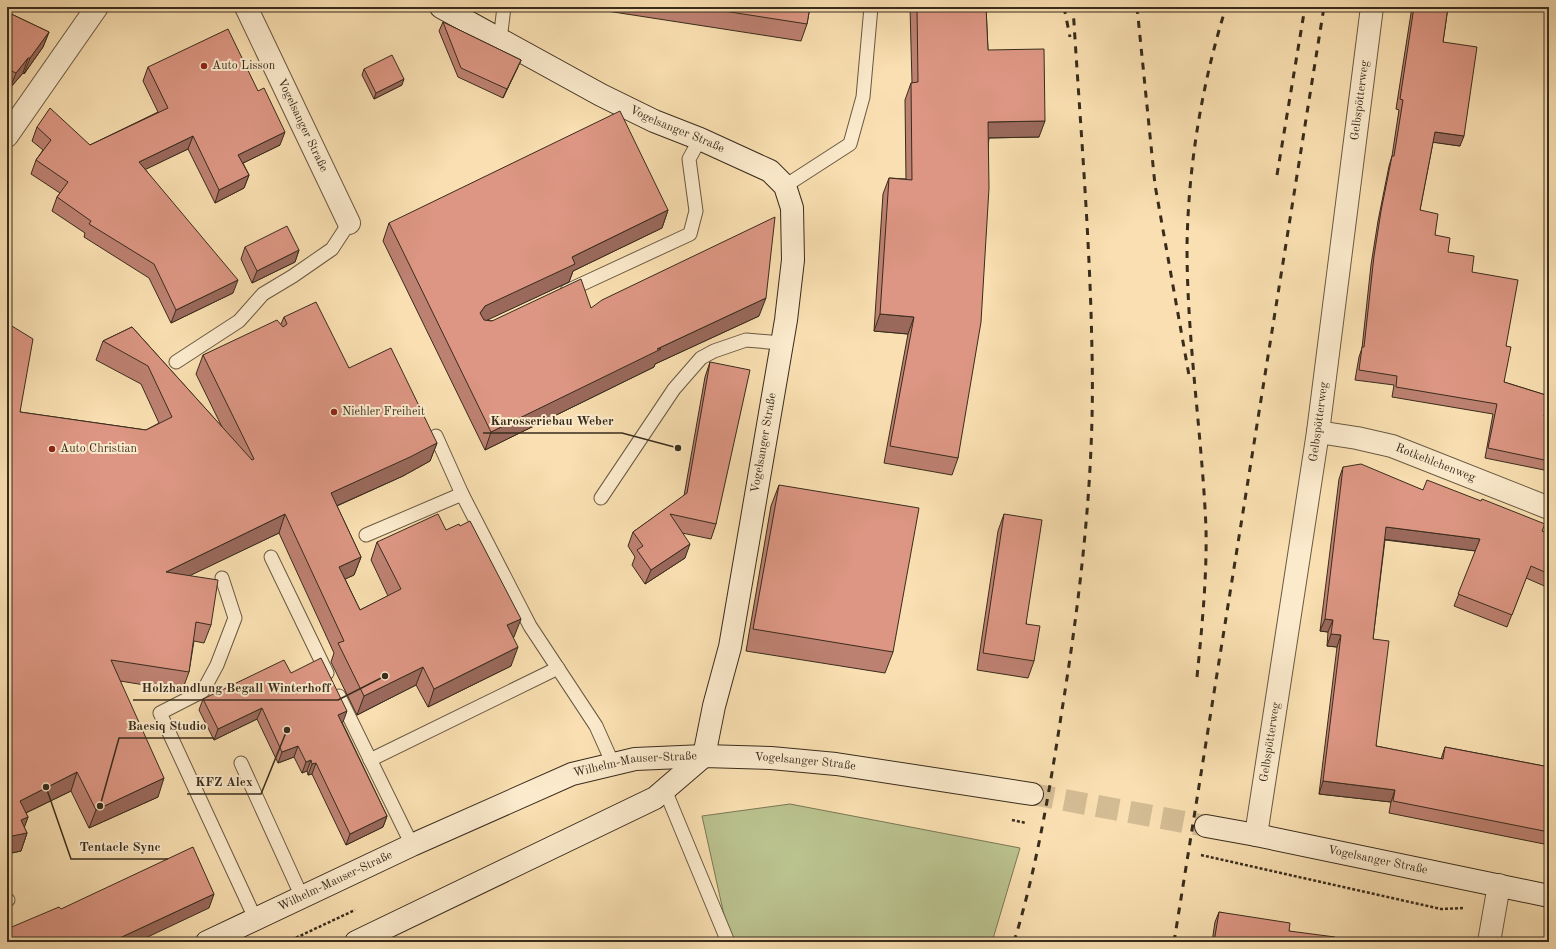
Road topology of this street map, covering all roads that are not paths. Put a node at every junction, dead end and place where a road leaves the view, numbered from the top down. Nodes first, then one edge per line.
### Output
1 (97, 7) edge
2 (246, 7) edge
3 (442, 7) edge
4 (504, 7) edge
5 (871, 7) edge
6 (1372, 7) edge
7 (500, 40) junction
8 (7, 136) edge
9 (700, 139) junction
10 (785, 186) junction
11 (348, 223) joint
12 (553, 298) edge
13 (781, 343) junction
14 (176, 362) dead end
15 (1318, 432) junction
16 (436, 436) dead end
17 (462, 494) junction
18 (601, 498) dead end
19 (1549, 508) edge
20 (366, 535) dead end
21 (271, 557) dead end
22 (222, 578) dead end
23 (558, 668) junction
24 (704, 756) junction
25 (370, 760) junction
26 (241, 763) dead end
27 (613, 764) junction
28 (665, 790) junction
29 (1032, 794) tunnel mouth
30 (1206, 826) tunnel mouth
31 (1256, 835) junction
32 (412, 845) junction
33 (1497, 896) junction
34 (1549, 896) edge
35 (302, 897) junction
36 (255, 918) junction
37 (207, 942) edge
38 (356, 942) edge
39 (728, 942) edge
40 (1489, 942) edge

1 - 8 street
2 - 11 street, Vogelsanger Straße
3 - 7 street, Vogelsanger Straße
4 - 7 lane
5 - 10 lane
6 - 15 street, Gelbspötterweg
7 - 9 street, Vogelsanger Straße
9 - 10 street, Vogelsanger Straße
9 - 12 lane
10 - 13 street, Vogelsanger Straße
11 - 14 lane
13 - 18 lane
13 - 24 street, Vogelsanger Straße
15 - 19 street, Rotkehlchenweg
15 - 31 street, Gelbspötterweg
16 - 17 lane
17 - 20 lane
17 - 23 lane
21 - 25 lane
22 - 36 lane
23 - 25 lane
23 - 27 lane
24 - 27 street, Wilhelm-Mauser-Straße
24 - 28 street, Wilhelm-Mauser-Straße
24 - 29 street, Vogelsanger Straße
25 - 32 lane
26 - 35 lane
27 - 32 street, Wilhelm-Mauser-Straße
28 - 38 street, Wilhelm-Mauser-Straße
28 - 39 lane
30 - 31 street, Vogelsanger Straße
31 - 33 street, Vogelsanger Straße
32 - 35 street, Wilhelm-Mauser-Straße
33 - 34 street, Vogelsanger Straße
33 - 40 street
35 - 36 street, Wilhelm-Mauser-Straße
36 - 37 street, Wilhelm-Mauser-Straße

